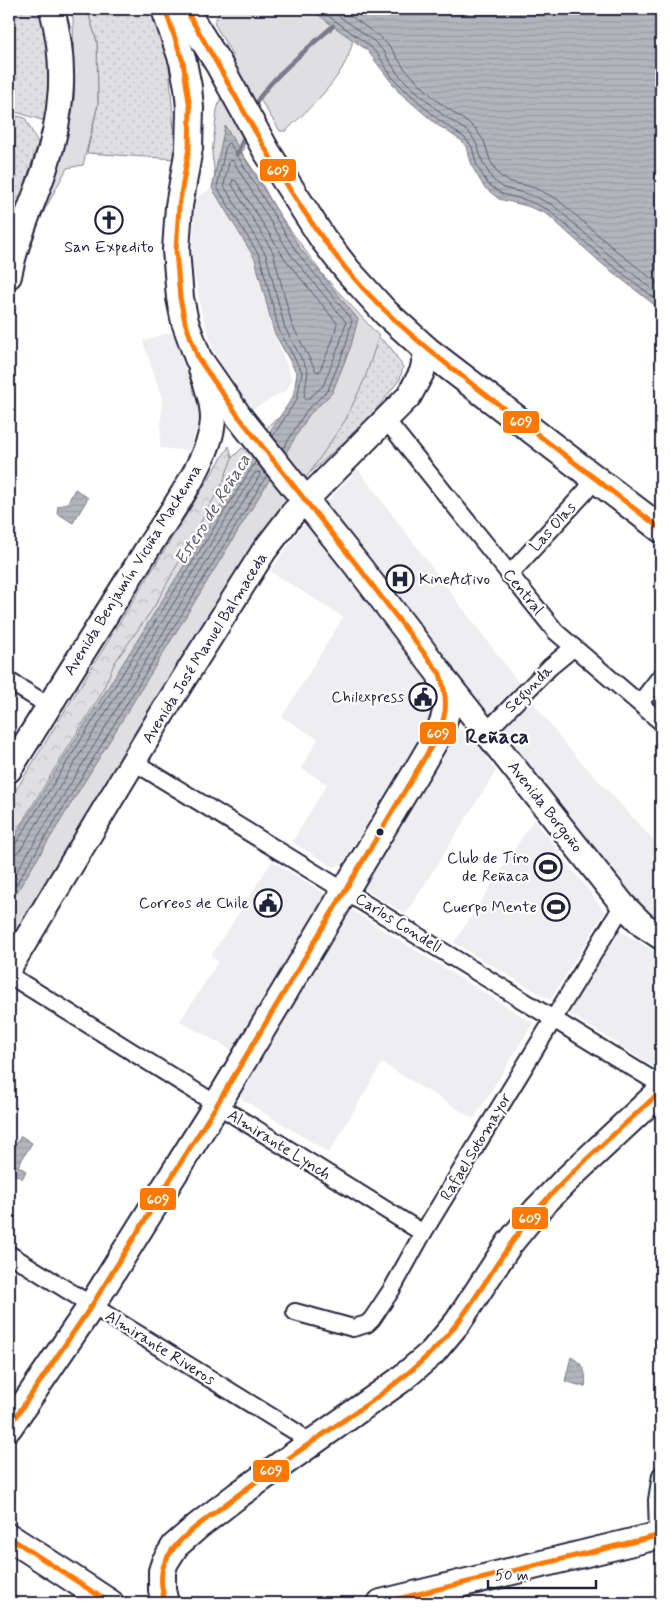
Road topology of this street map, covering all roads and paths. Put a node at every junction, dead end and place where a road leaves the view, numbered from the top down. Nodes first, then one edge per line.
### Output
1 (52, 9) edge
2 (165, 9) edge
3 (184, 9) edge
4 (188, 87) junction
5 (232, 90) junction
6 (9, 276) edge
7 (427, 350) junction
8 (198, 358) junction
9 (386, 420) junction
10 (595, 478) junction
11 (305, 501) junction
12 (661, 529) edge
13 (509, 575) junction
14 (573, 648) junction
15 (440, 674) junction
16 (661, 676) edge
17 (9, 681) edge
18 (640, 704) junction
19 (48, 706) junction
20 (661, 722) edge
21 (486, 732) junction
22 (134, 762) junction
23 (9, 770) edge
24 (345, 891) junction
25 (623, 905) junction
26 (661, 937) edge
27 (9, 968) edge
28 (9, 975) edge
29 (553, 1020) junction
30 (661, 1085) edge
31 (661, 1091) edge
32 (216, 1106) junction
33 (423, 1233) junction
34 (9, 1254) edge
35 (92, 1305) junction
36 (296, 1312) dead end
37 (9, 1428) edge
38 (308, 1445) junction
39 (661, 1475) edge
40 (660, 1535) edge
41 (9, 1537) edge
42 (110, 1603) edge
43 (165, 1603) edge
44 (380, 1603) edge

1 - 6 main road
2 - 4 main road, Avenida Borgoño
3 - 5 main road
4 - 5 main road
4 - 8 main road, Avenida Borgoño
5 - 7 main road
7 - 9 main road, Avenida José Manuel Balmaceda
7 - 10 main road
8 - 11 main road, Avenida Borgoño
8 - 19 main road, Avenida Benjamín Vicuña Mackenna
9 - 11 main road, Avenida José Manuel Balmaceda
9 - 13 street, Central
10 - 12 main road
10 - 13 street, Las Olas
11 - 15 main road, Avenida Borgoño
11 - 22 main road, Avenida José Manuel Balmaceda
13 - 14 street, Central
14 - 18 street, Central
14 - 21 street, Segunda
15 - 21 main road, Avenida Borgoño
15 - 24 main road
16 - 18 street
17 - 19 street
18 - 20 street, Central
19 - 23 main road, Avenida Benjamín Vicuña Mackenna
21 - 25 main road, Avenida Borgoño
22 - 24 street, Carlos Condell
22 - 27 main road, Avenida José Manuel Balmaceda
24 - 29 street, Carlos Condell
24 - 32 main road
25 - 26 main road, Avenida Borgoño
25 - 29 street, Rafael Sotomayor
28 - 32 street, Almirante Lynch
29 - 30 street, Carlos Condell
29 - 33 street, Rafael Sotomayor
31 - 38 main road
32 - 33 street, Almirante Lynch
32 - 35 main road
33 - 36 street, Rafael Sotomayor
34 - 35 street, Almirante Riveros
35 - 37 main road
35 - 38 street, Almirante Riveros
38 - 43 main road
39 - 40 street
40 - 44 main road
41 - 42 main road

